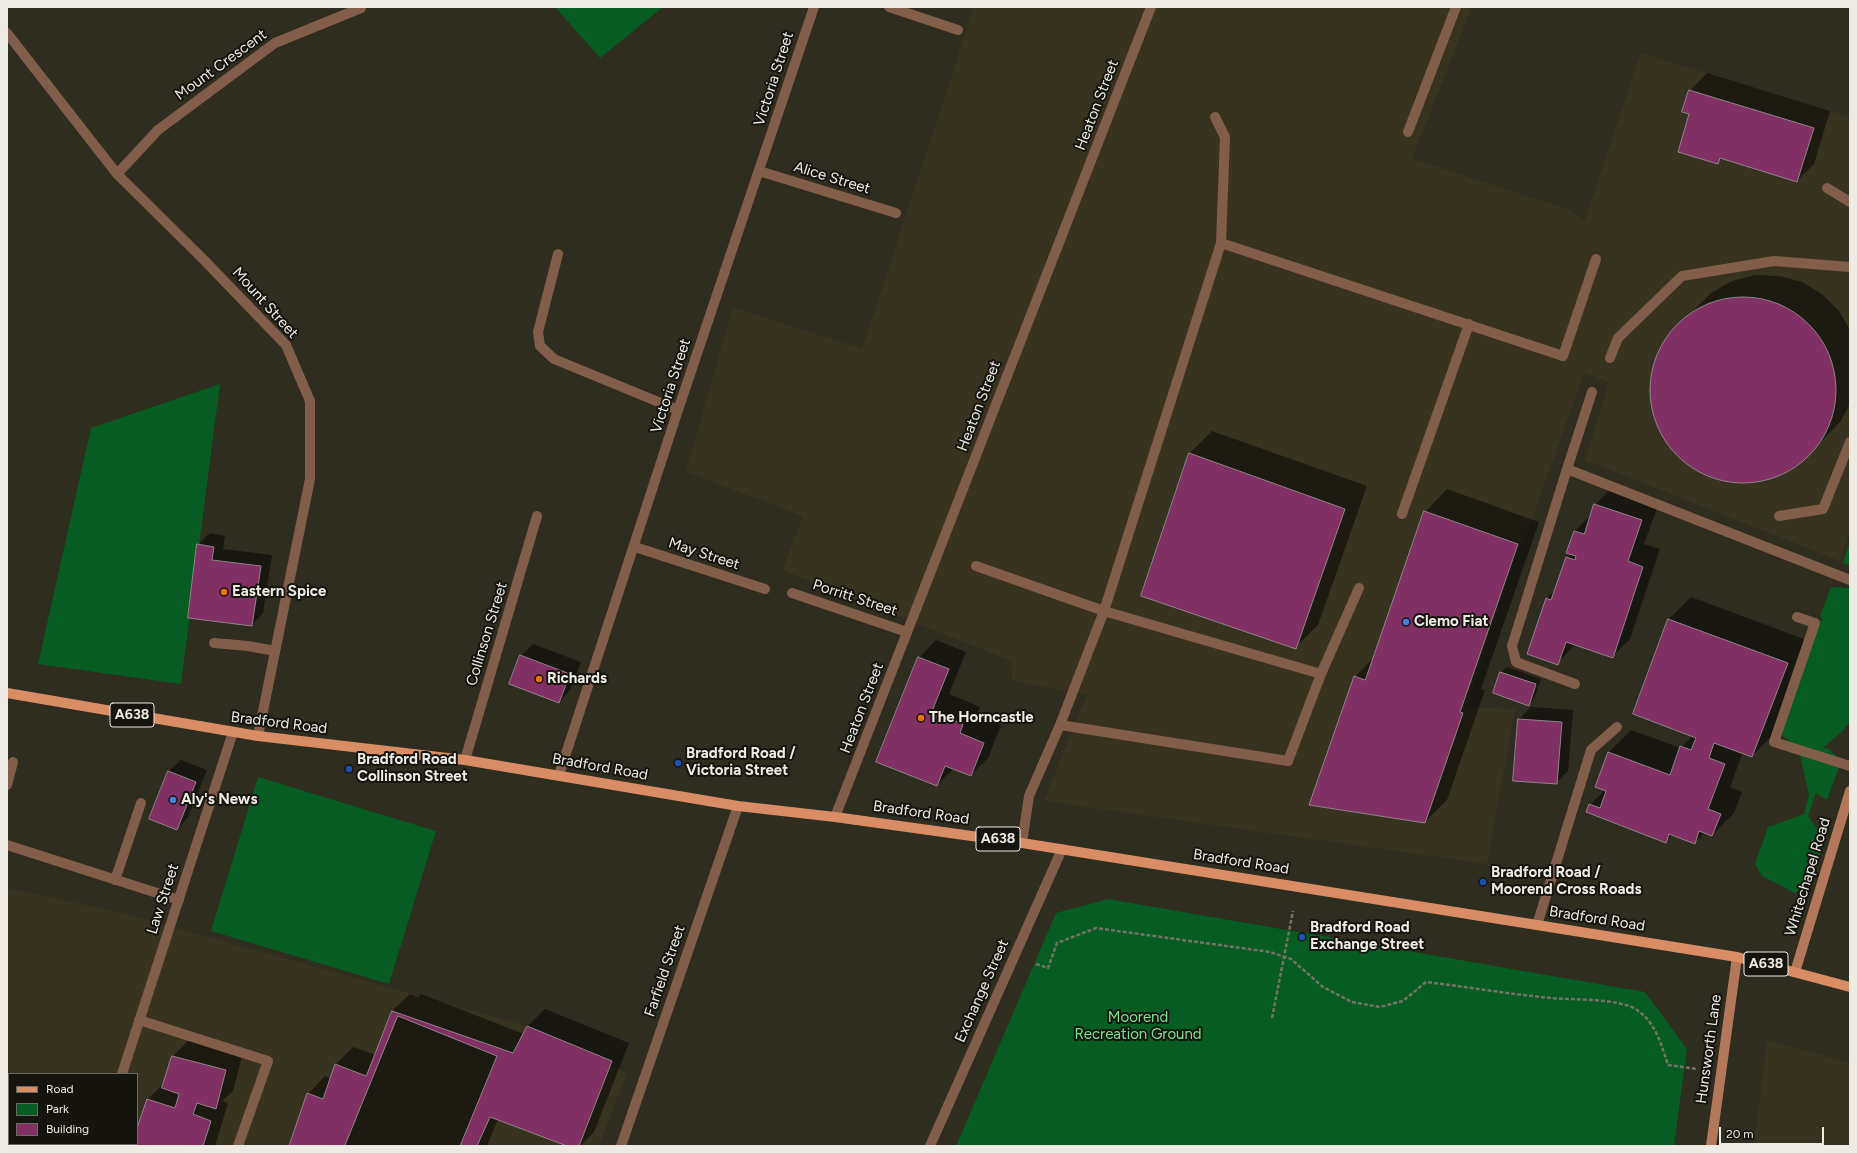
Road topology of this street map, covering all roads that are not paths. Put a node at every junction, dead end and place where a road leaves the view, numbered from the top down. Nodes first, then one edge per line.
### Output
1 (814, 7) edge
2 (889, 7) edge
3 (1151, 7) edge
4 (1456, 7) edge
5 (361, 8) dead end
6 (958, 30) dead end
7 (7, 33) edge
8 (1215, 117) dead end
9 (1408, 132) dead end
10 (759, 171) junction
11 (117, 174) junction
12 (1827, 188) dead end
13 (1850, 202) edge
14 (896, 213) dead end
15 (1221, 243) junction
16 (558, 254) dead end
17 (1596, 259) dead end
18 (1850, 267) edge
19 (1469, 324) junction
20 (1610, 358) dead end
21 (1592, 392) dead end
22 (678, 410) junction
23 (1850, 442) edge
24 (1567, 469) junction
25 (1402, 514) dead end
26 (537, 516) dead end
27 (1779, 516) dead end
28 (635, 547) junction
29 (976, 566) dead end
30 (1850, 580) edge
31 (1359, 588) dead end
32 (765, 589) dead end
33 (792, 593) dead end
34 (1104, 611) junction
35 (1797, 617) dead end
36 (907, 632) junction
37 (214, 643) dead end
38 (275, 651) junction
39 (1321, 674) junction
40 (1575, 684) dead end
41 (7, 693) edge
42 (1060, 725) junction
43 (1617, 727) dead end
44 (233, 732) junction
45 (258, 736) junction
46 (465, 760) junction
47 (12, 762) dead end
48 (1850, 766) edge
49 (559, 775) junction
50 (7, 785) edge
51 (1850, 791) edge
52 (141, 802) dead end
53 (738, 806) junction
54 (835, 817) junction
55 (1022, 843) junction
56 (7, 845) edge
57 (1062, 849) junction
58 (115, 880) junction
59 (179, 900) junction
60 (1537, 925) junction
61 (1737, 957) junction
62 (1795, 972) junction
63 (1850, 988) edge
64 (139, 1020) junction
65 (122, 1073) edge
66 (238, 1146) edge
67 (621, 1146) edge
68 (930, 1146) edge
69 (1711, 1146) edge

1 - 10 street, Victoria Street
2 - 6 street
3 - 36 street, Heaton Street
4 - 9 street
5 - 11 street, Mount Crescent
7 - 11 street, Mount Street
8 - 15 street
10 - 14 street, Alice Street
10 - 22 street, Victoria Street
11 - 38 street, Mount Street
12 - 13 street
15 - 19 street
15 - 34 street
16 - 22 street
17 - 19 street
18 - 20 street
19 - 25 street
21 - 24 street
22 - 28 street, Victoria Street
23 - 27 street
24 - 30 street
24 - 40 street
26 - 46 street, Collinson Street
28 - 32 street, May Street
28 - 49 street, Victoria Street
29 - 34 street
31 - 39 street
33 - 36 street, Porritt Street
34 - 39 street
34 - 42 street
35 - 48 street
36 - 54 street, Heaton Street
37 - 38 street
38 - 45 street, Mount Street
39 - 42 street
41 - 44 main road, Bradford Road / A638
42 - 55 street
43 - 60 street
44 - 45 main road, Bradford Road / A638
44 - 59 street, Law Street
45 - 46 main road, Bradford Road / A638
46 - 49 main road, Bradford Road / A638
47 - 50 street
49 - 53 main road, Bradford Road / A638
51 - 62 street, Whitechapel Road
52 - 58 street
53 - 54 main road, Bradford Road / A638
53 - 67 street, Farfield Street
54 - 55 main road, Bradford Road / A638
55 - 57 main road, Bradford Road / A638
56 - 58 street
57 - 60 main road, Bradford Road / A638
57 - 68 street, Exchange Street
58 - 59 street
59 - 64 street, Law Street
60 - 61 main road, Bradford Road / A638
61 - 62 main road, Bradford Road / A638
61 - 69 street, Hunsworth Lane
62 - 63 main road, Bradford Road / A638
64 - 65 street, Law Street
64 - 66 street

